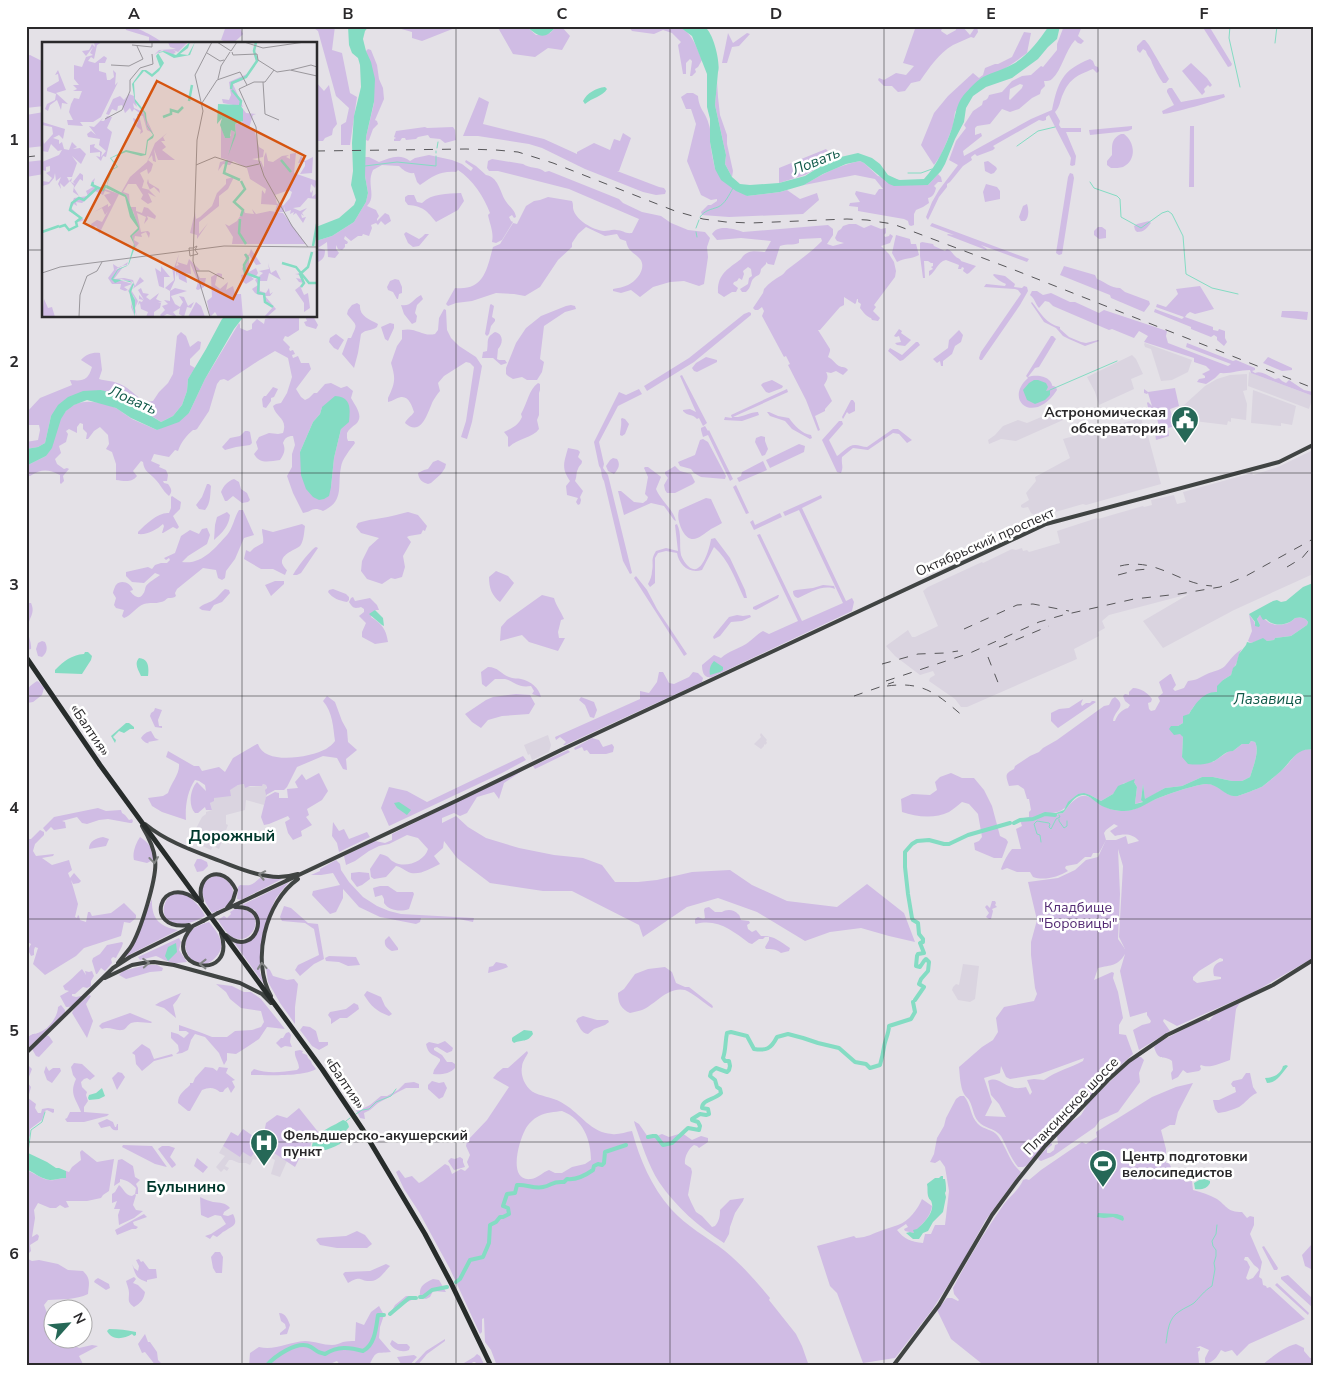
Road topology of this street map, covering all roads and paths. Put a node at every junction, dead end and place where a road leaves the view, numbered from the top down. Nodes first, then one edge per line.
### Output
1 (1313, 445) edge
2 (26, 657) edge
3 (136, 815) junction
4 (309, 871) junction
5 (203, 906) junction
6 (231, 908) junction
7 (221, 912) junction
8 (194, 925) junction
9 (220, 930) junction
10 (1313, 960) edge
11 (113, 968) junction
12 (101, 980) junction
13 (280, 1011) junction
14 (26, 1053) edge
15 (491, 1366) edge
16 (893, 1366) edge

1 - 4 main road, Октябрьский проспект
2 - 3 highway, «Балтия»
4 -> 3 main road
3 - 5 highway, «Балтия»
3 -> 11 main road
4 - 6 main road
13 -> 4 main road
5 - 7 main road
5 - 8 main road
5 - 9 highway, «Балтия»
6 - 7 main road
6 - 9 main road
7 - 8 main road, bridge
9 -> 8 main road
8 - 11 main road
9 - 13 highway, «Балтия»
10 - 16 main road, Плаксинское шоссе
11 - 12 main road
12 -> 13 main road
12 - 14 main road
13 - 15 highway, «Балтия»

